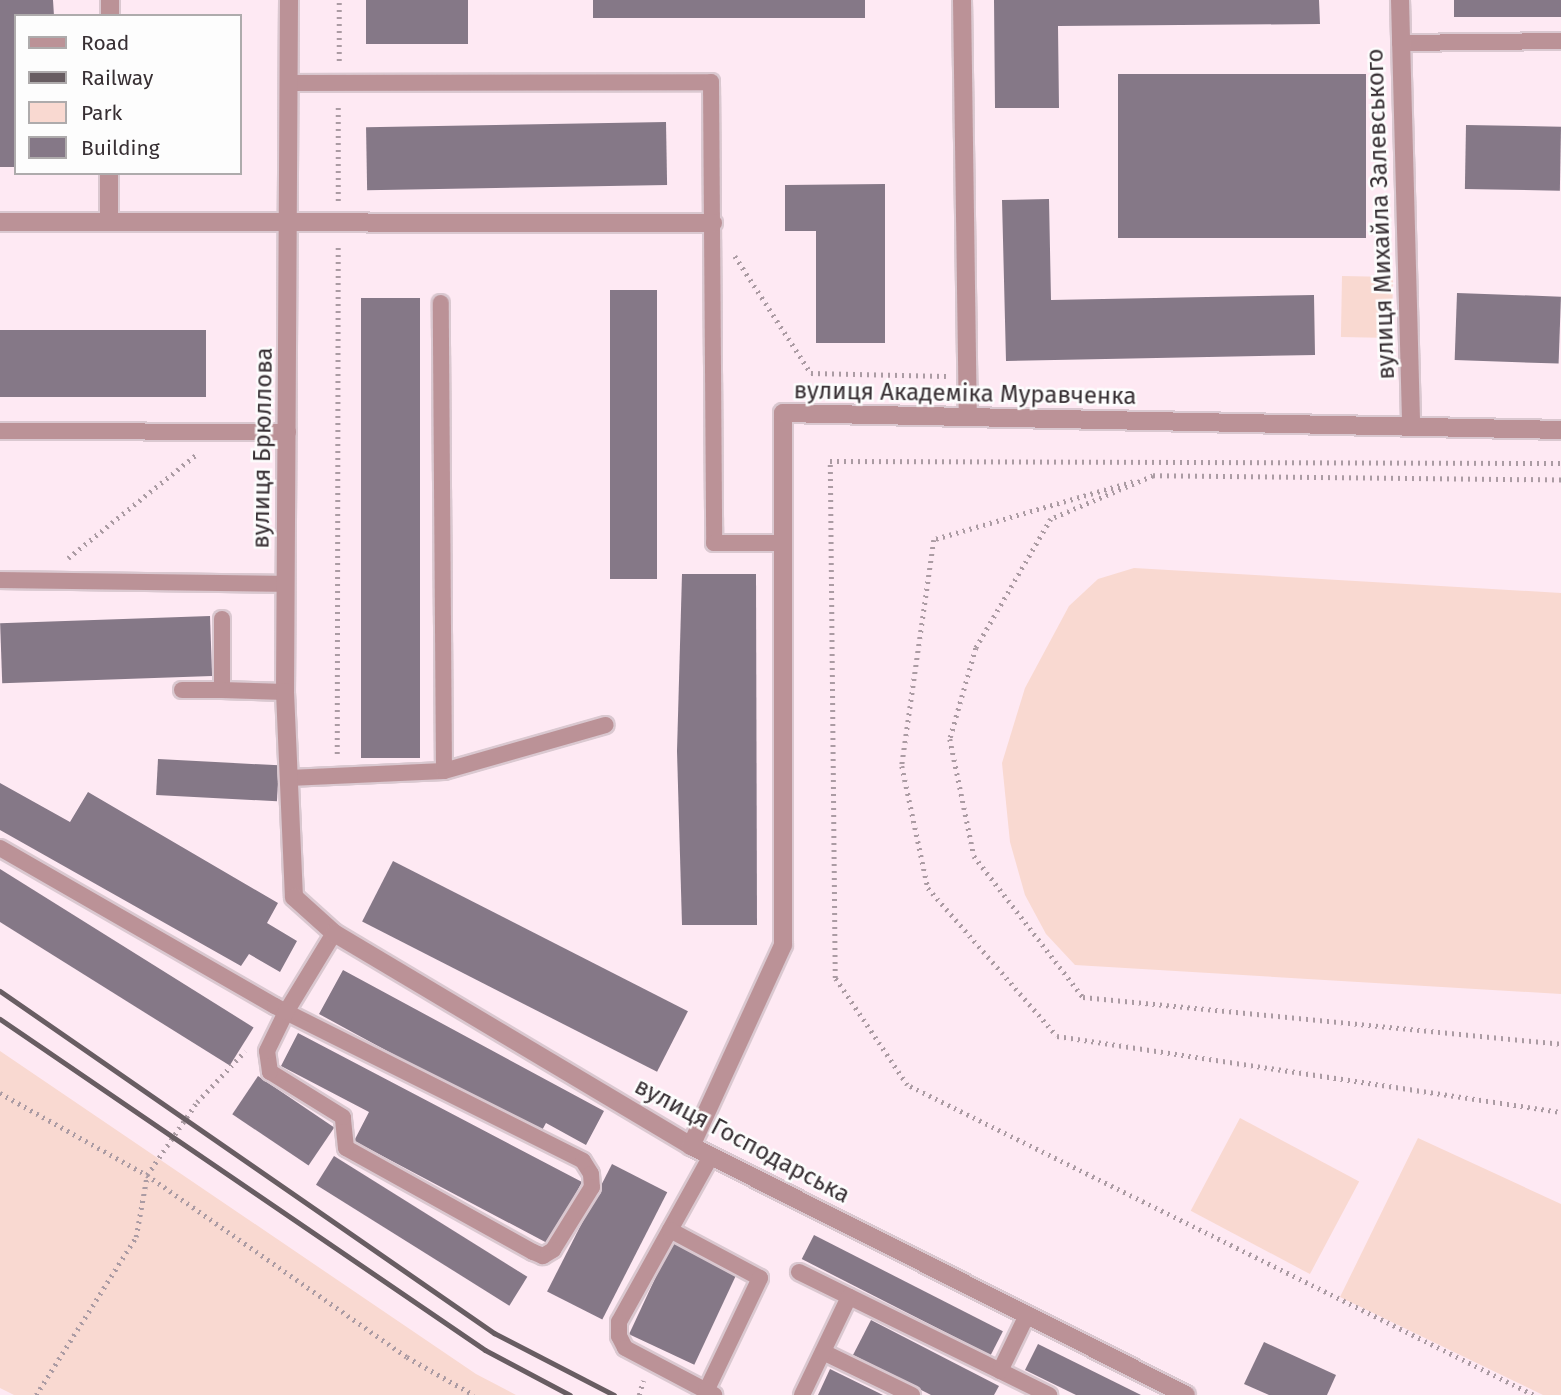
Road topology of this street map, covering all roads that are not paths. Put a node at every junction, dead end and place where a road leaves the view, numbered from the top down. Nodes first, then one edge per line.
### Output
1 (289, 0) edge
2 (962, 0) edge
3 (1400, 0) edge
4 (1561, 41) edge
5 (1400, 43) junction
6 (289, 83) junction
7 (109, 175) edge
8 (0, 222) edge
9 (109, 222) junction
10 (289, 222) junction
11 (713, 223) junction
12 (441, 303) dead end
13 (968, 416) junction
14 (1411, 426) junction
15 (1561, 430) edge
16 (0, 431) edge
17 (288, 432) junction
18 (783, 542) junction
19 (0, 580) edge
20 (286, 584) junction
21 (222, 620) dead end
22 (182, 690) dead end
23 (222, 690) junction
24 (285, 692) junction
25 (606, 725) dead end
26 (444, 771) junction
27 (289, 778) junction
28 (0, 848) edge
29 (294, 897) joint
30 (334, 933) junction
31 (286, 1012) junction
32 (691, 1146) junction
33 (710, 1156) junction
34 (670, 1230) junction
35 (799, 1272) dead end
36 (849, 1297) junction
37 (1026, 1317) junction
38 (823, 1352) junction
39 (1000, 1371) junction
40 (1017, 1379) junction
41 (710, 1393) edge
42 (802, 1395) edge
43 (912, 1395) edge
44 (1010, 1395) edge
45 (1049, 1395) edge
46 (1186, 1395) edge

1 - 6 street, вулиця Брюллова
2 - 13 street
3 - 5 street, вулиця Михайла Залевського
4 - 5 lane
5 - 14 street, вулиця Михайла Залевського
6 - 10 street, вулиця Брюллова
6 - 11 lane
7 - 9 street
8 - 9 street
9 - 10 street
10 - 11 street
10 - 17 street, вулиця Брюллова
11 - 18 lane
12 - 26 lane
13 - 14 street, вулиця Академіка Муравченка
13 - 18 street, вулиця Академіка Муравченка
14 - 15 street, вулиця Академіка Муравченка
16 - 17 lane
17 - 20 street, вулиця Брюллова
18 - 32 street, вулиця Академіка Муравченка
19 - 20 lane
20 - 24 street, вулиця Брюллова
21 - 23 lane
22 - 23 lane
23 - 24 lane
24 - 27 street, вулиця Брюллова
25 - 26 lane
26 - 27 lane
27 - 29 street, вулиця Брюллова
28 - 31 lane
29 - 30 street, вулиця Господарська
30 - 31 lane
30 - 32 street, вулиця Господарська
31 - 31 lane
32 - 33 street, вулиця Господарська
33 - 34 lane
33 - 37 street, вулиця Господарська
34 - 41 lane
34 - 41 lane
35 - 36 lane
36 - 38 lane
36 - 39 lane
37 - 39 lane
37 - 46 street, вулиця Господарська
38 - 42 lane
38 - 43 lane
39 - 40 lane
40 - 44 lane
40 - 45 lane

